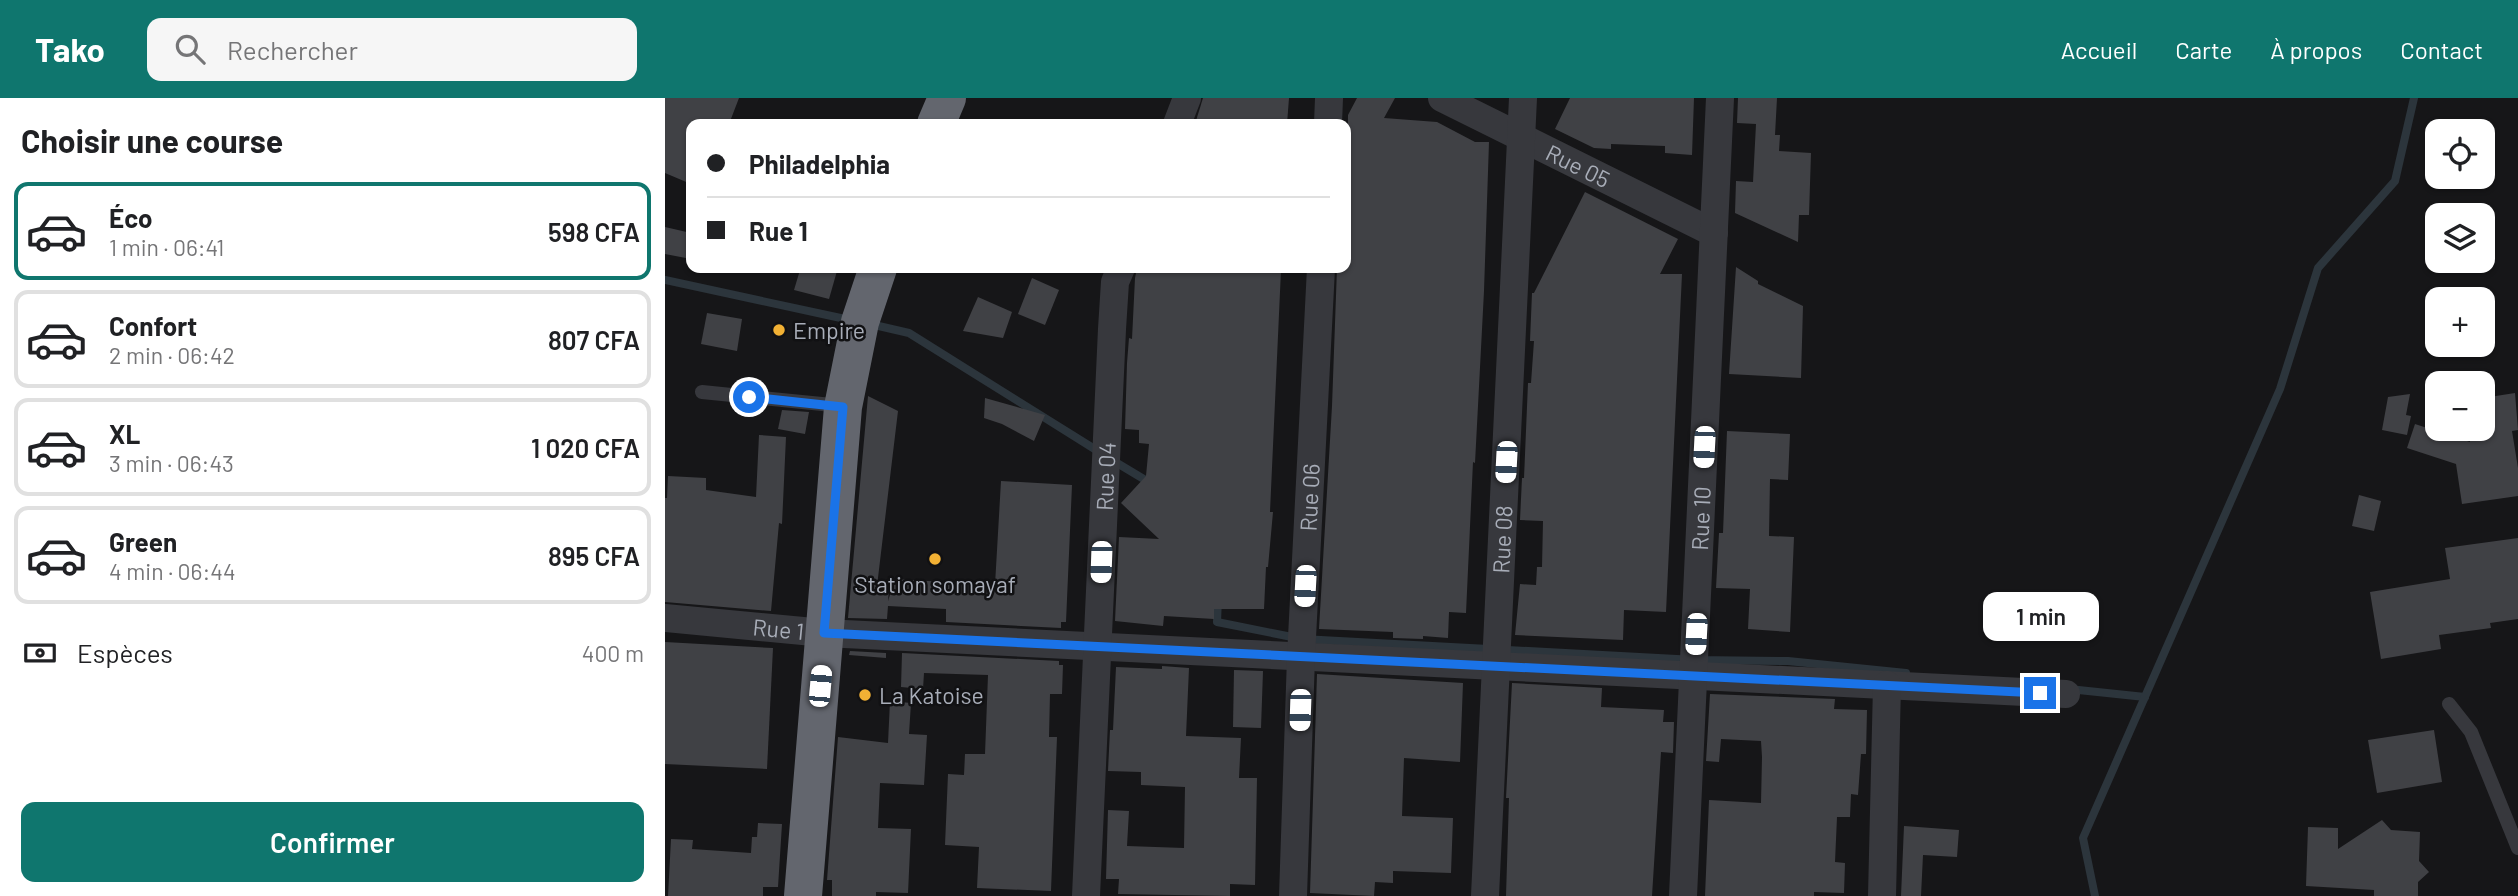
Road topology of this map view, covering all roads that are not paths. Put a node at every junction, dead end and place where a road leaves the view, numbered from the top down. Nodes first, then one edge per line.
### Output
1 (947, 98) edge
2 (1187, 98) edge
3 (1329, 98) edge
4 (1442, 98) edge
5 (1523, 98) edge
6 (1720, 98) edge
7 (938, 119) edge
8 (1179, 119) edge
9 (1328, 119) edge
10 (1521, 137) junction
11 (1713, 233) junction
12 (876, 273) edge
13 (1119, 273) edge
14 (1321, 273) edge
15 (702, 392) dead end
16 (843, 407) junction
17 (665, 618) edge
18 (824, 633) junction
19 (1098, 645) junction
20 (1301, 657) junction
21 (1496, 666) junction
22 (1693, 676) junction
23 (1887, 685) junction
24 (2066, 694) dead end
25 (2449, 704) dead end
26 (2518, 848) edge
27 (803, 896) edge
28 (1086, 896) edge
29 (1293, 896) edge
30 (1485, 896) edge
31 (1683, 896) edge
32 (1882, 896) edge

1 - 7 highway
2 - 8 street
3 - 9 street
4 - 10 street, Rue 05
5 - 10 street, Rue 08
6 - 11 street, Rue 10
10 - 11 street, Rue 05
10 - 21 street, Rue 08
11 - 22 street, Rue 10
12 - 16 highway
13 - 19 street, Rue 04
14 - 20 street, Rue 06
15 - 16 lane
16 - 18 highway
17 - 18 street, Rue 1
18 - 19 street, Rue 1
18 - 27 highway
19 - 20 street, Rue 1
19 - 28 street, Rue 04
20 - 21 street, Rue 1
20 - 29 street, Rue 06
21 - 22 street, Rue 1
21 - 30 street, Rue 08
22 - 23 street, Rue 1
22 - 31 street, Rue 10
23 - 24 street, Rue 1
23 - 32 street
25 - 26 lane

